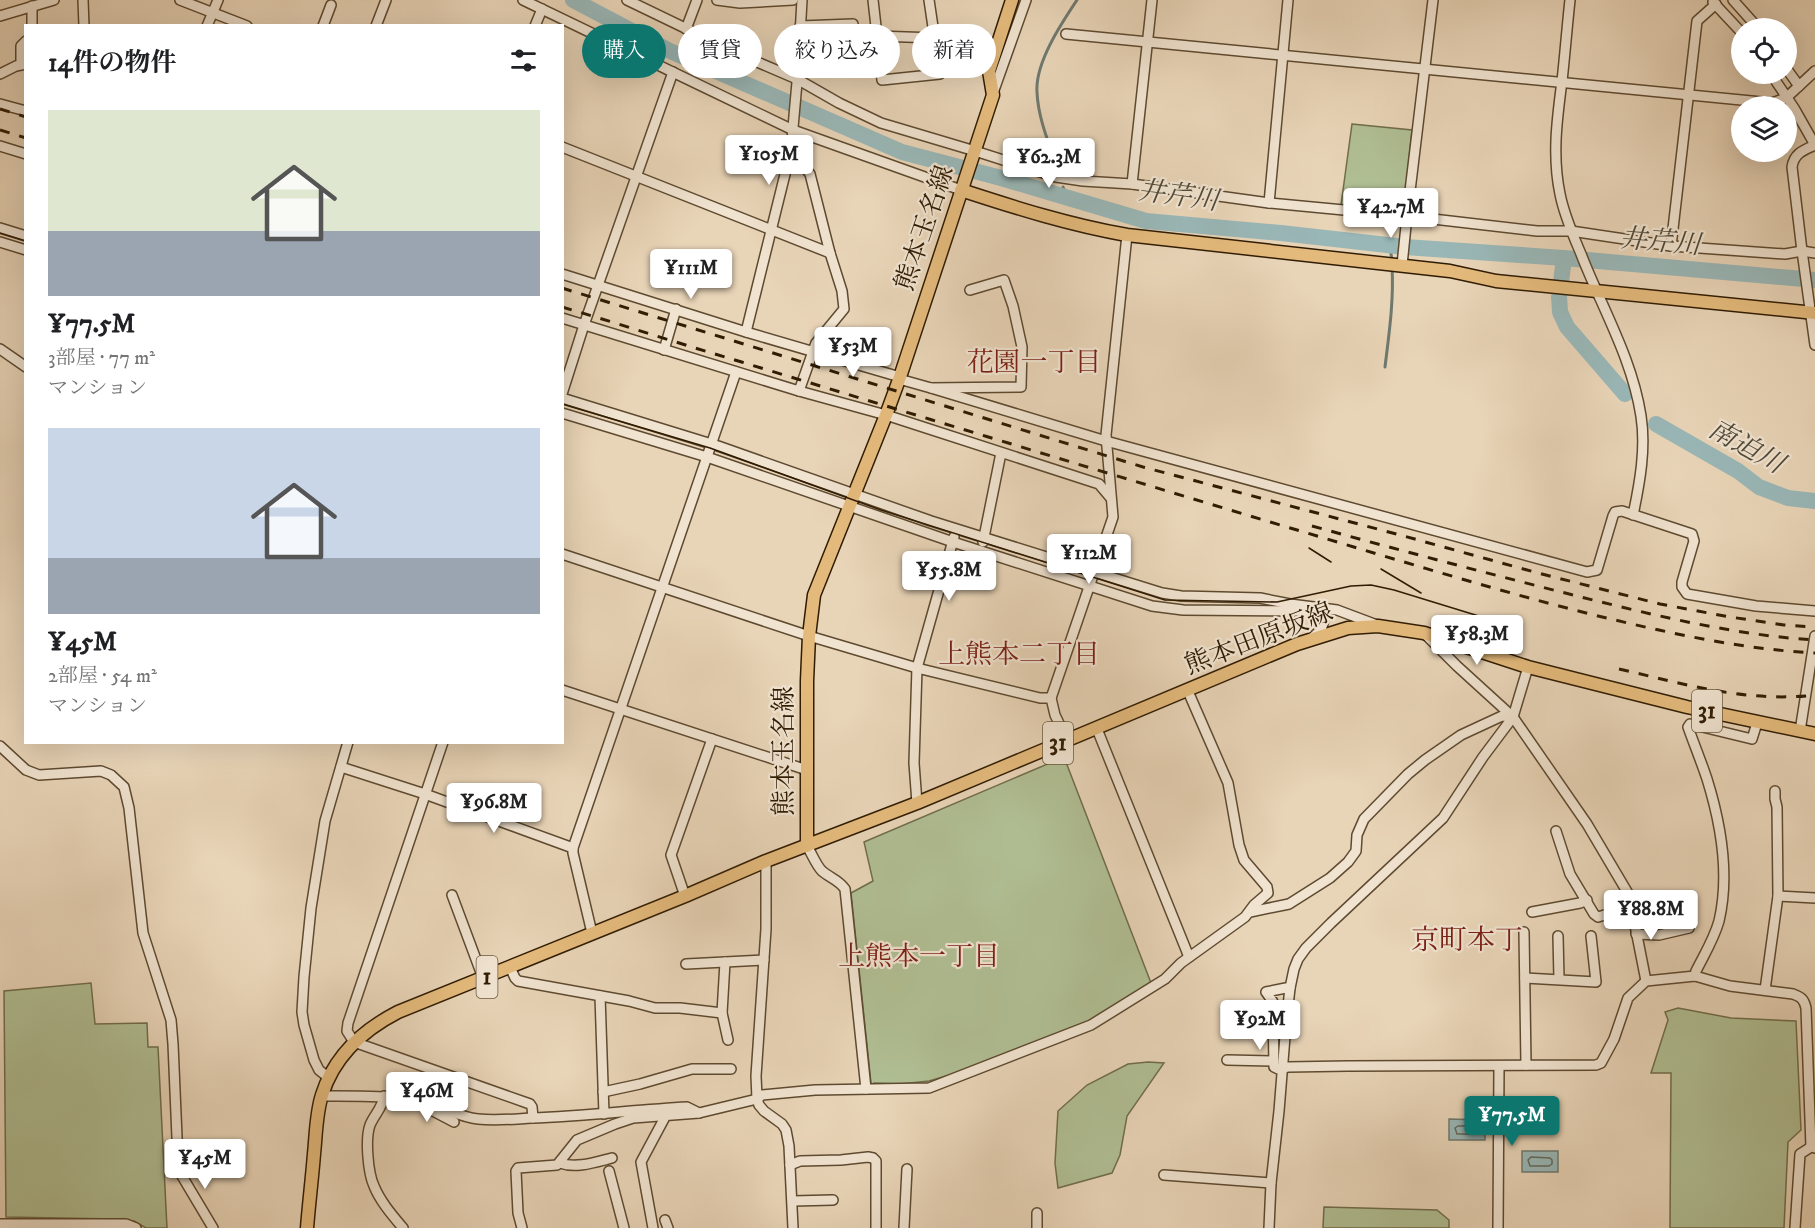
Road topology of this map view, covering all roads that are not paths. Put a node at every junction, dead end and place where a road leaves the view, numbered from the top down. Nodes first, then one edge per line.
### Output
1 (54, 0) edge
2 (83, 0) edge
3 (180, 0) edge
4 (218, 0) edge
5 (386, 0) edge
6 (523, 0) edge
7 (627, 0) edge
8 (697, 0) edge
9 (717, 0) edge
10 (793, 0) edge
11 (802, 0) edge
12 (873, 0) edge
13 (929, 0) edge
14 (1012, 0) edge
15 (1026, 0) edge
16 (1152, 0) edge
17 (1288, 0) edge
18 (1433, 0) edge
19 (1570, 0) edge
20 (1733, 0) edge
21 (1714, 2) edge
22 (331, 5) dead end
23 (32, 6) junction
24 (542, 9) junction
25 (213, 12) junction
26 (0, 16) edge
27 (1749, 18) edge
28 (1731, 21) edge
29 (32, 24) edge
30 (84, 24) edge
31 (208, 24) edge
32 (242, 24) edge
33 (323, 24) edge
34 (377, 24) edge
35 (536, 24) edge
36 (688, 24) edge
37 (800, 24) edge
38 (876, 24) edge
39 (933, 24) edge
40 (678, 25) edge
41 (1066, 34) dead end
42 (1148, 42) junction
43 (24, 43) edge
44 (996, 49) edge
45 (1283, 55) junction
46 (762, 63) edge
47 (23, 64) edge
48 (1425, 68) junction
49 (1815, 71) edge
50 (673, 72) junction
51 (0, 74) edge
52 (912, 77) edge
53 (805, 78) edge
54 (882, 78) edge
55 (990, 78) edge
56 (797, 79) junction
57 (1562, 82) junction
58 (1797, 83) edge
59 (1799, 86) junction
60 (993, 95) junction
61 (1688, 96) junction
62 (1788, 96) edge
63 (1731, 100) edge
64 (0, 104) edge
65 (24, 110) edge
66 (1797, 113) edge
67 (794, 126) junction
68 (1815, 145) edge
69 (0, 146) edge
70 (564, 148) edge
71 (791, 150) junction
72 (24, 153) edge
73 (974, 153) junction
74 (636, 176) junction
75 (1132, 184) junction
76 (962, 187) junction
77 (1269, 203) junction
78 (1407, 216) junction
79 (0, 228) edge
80 (773, 229) junction
81 (1573, 233) junction
82 (24, 235) edge
83 (1127, 235) junction
84 (0, 242) edge
85 (1671, 246) junction
86 (24, 249) edge
87 (830, 253) junction
88 (1815, 253) edge
89 (1802, 254) junction
90 (1395, 264) junction
91 (564, 275) edge
92 (599, 284) junction
93 (1594, 287) junction
94 (970, 290) dead end
95 (676, 309) junction
96 (1811, 310) edge
97 (564, 319) edge
98 (584, 325) junction
99 (746, 332) junction
100 (1815, 345) edge
101 (0, 349) edge
102 (664, 350) junction
103 (812, 352) junction
104 (24, 366) edge
105 (736, 372) junction
106 (899, 378) junction
107 (931, 388) junction
108 (564, 390) edge
109 (799, 391) junction
110 (564, 397) edge
111 (564, 414) edge
112 (886, 415) junction
113 (1106, 441) junction
114 (711, 444) junction
115 (1001, 453) junction
116 (707, 456) junction
117 (854, 495) junction
118 (1110, 496) junction
119 (849, 507) junction
120 (1633, 514) junction
121 (957, 529) junction
122 (984, 538) junction
123 (952, 543) junction
124 (980, 551) junction
125 (564, 555) edge
126 (1095, 573) junction
127 (1090, 586) junction
128 (662, 587) junction
129 (1337, 610) junction
130 (1311, 611) junction
131 (1815, 611) edge
132 (1378, 626) junction
133 (1424, 633) junction
134 (808, 636) junction
135 (1815, 636) edge
136 (1309, 640) junction
137 (1528, 667) junction
138 (917, 668) junction
139 (1187, 689) junction
140 (564, 691) edge
141 (1051, 698) junction
142 (620, 710) junction
143 (1513, 717) junction
144 (1757, 723) junction
145 (1097, 729) junction
146 (1800, 731) junction
147 (1815, 735) edge
148 (712, 739) junction
149 (1067, 740) junction
150 (347, 744) edge
151 (442, 744) edge
152 (0, 747) edge
153 (341, 767) junction
154 (807, 770) junction
155 (1775, 790) dead end
156 (425, 794) junction
157 (917, 803) junction
158 (1557, 831) dead end
159 (807, 846) junction
160 (573, 848) junction
161 (766, 861) junction
162 (452, 895) dead end
163 (685, 896) junction
164 (1778, 896) junction
165 (1815, 898) edge
166 (1587, 900) junction
167 (1631, 907) junction
168 (1250, 912) junction
169 (1532, 912) dead end
170 (1689, 928) dead end
171 (1524, 932) dead end
172 (592, 933) junction
173 (1636, 934) junction
174 (1558, 936) dead end
175 (1592, 936) dead end
176 (1189, 957) junction
177 (764, 960) junction
178 (725, 962) junction
179 (686, 964) dead end
180 (510, 967) junction
181 (1695, 976) junction
182 (483, 978) junction
183 (1525, 978) junction
184 (1559, 979) junction
185 (1646, 981) junction
186 (1290, 988) junction
187 (1765, 990) junction
188 (600, 996) junction
189 (722, 1012) junction
190 (728, 1040) dead end
191 (354, 1042) junction
192 (1227, 1060) dead end
193 (1274, 1060) junction
194 (1527, 1065) junction
195 (1499, 1066) junction
196 (1283, 1068) junction
197 (731, 1069) dead end
198 (329, 1078) junction
199 (866, 1089) junction
200 (603, 1092) junction
201 (321, 1096) junction
202 (384, 1096) junction
203 (757, 1099) junction
204 (419, 1102) junction
205 (699, 1113) junction
206 (604, 1114) junction
207 (664, 1115) junction
208 (533, 1118) junction
209 (1813, 1118) edge
210 (454, 1122) dead end
211 (1813, 1147) edge
212 (612, 1158) dead end
213 (560, 1163) junction
214 (790, 1165) junction
215 (907, 1169) dead end
216 (609, 1171) dead end
217 (1164, 1175) dead end
218 (1271, 1183) junction
219 (833, 1200) dead end
220 (792, 1201) junction
221 (1037, 1213) dead end
222 (0, 1224) edge
223 (136, 1228) edge
224 (213, 1228) edge
225 (307, 1228) edge
226 (403, 1228) edge
227 (522, 1228) edge
228 (624, 1228) edge
229 (653, 1228) edge
230 (793, 1228) edge
231 (876, 1228) edge
232 (904, 1228) edge
233 (1037, 1228) edge
234 (1269, 1228) edge
235 (1498, 1228) edge
236 (1795, 1228) edge

1 - 23 street
2 - 30 street
3 - 25 street
4 - 25 street
5 - 34 street
6 - 24 street
7 - 40 street
8 - 36 street
9 - 10 street
11 - 37 street
12 - 38 street
13 - 39 street
14 - 44 main road, 熊本玉名線
15 - 60 street
16 - 42 street
17 - 45 street
18 - 48 street
19 - 57 street
20 - 27 street
21 - 28 street
21 - 61 street
22 - 33 street
23 - 26 street
23 - 29 street
24 - 35 street
24 - 50 street
25 - 31 street
25 - 32 street
41 - 42 street
42 - 45 street
42 - 75 street
43 - 47 street
45 - 48 street
45 - 77 street
46 - 56 street
47 - 51 street
48 - 57 street
48 - 78 street
49 - 59 street
50 - 67 street
50 - 74 street
52 - 54 street
53 - 56 street
55 - 60 main road, 熊本玉名線
56 - 67 street
56 - 73 street
57 - 61 street
57 - 81 street
58 - 59 street
59 - 62 street
60 - 73 main road, 熊本玉名線
61 - 63 street
61 - 85 street
64 - 65 street
66 - 68 street
67 - 71 street
67 - 76 street
68 - 89 street
69 - 72 street
70 - 74 street
71 - 80 street
71 - 87 street
73 - 75 street
73 - 76 main road, 熊本玉名線
74 - 80 street
74 - 92 street
75 - 77 street
76 - 83 main road
76 - 106 main road, 熊本玉名線
77 - 78 street
78 - 81 street
78 - 90 street
79 - 82 street
80 - 87 street
80 - 99 street
81 - 85 street
81 - 93 street
83 - 90 main road
83 - 113 street
84 - 86 street
85 - 89 street
87 - 103 street
88 - 89 street
89 - 96 street
90 - 93 main road
91 - 92 street
92 - 95 street
92 - 98 street
93 - 96 main road
93 - 120 street
94 - 107 street
95 - 99 street
95 - 102 street
96 - 100 street
97 - 98 street
98 - 102 street
98 - 108 street
99 - 103 street
101 - 104 street
102 - 105 street
103 - 106 street
103 - 109 street
105 - 109 street
105 - 114 street
106 - 107 street
106 - 112 main road, 熊本玉名線
107 - 113 street
109 - 112 street
110 - 114 street
111 - 116 street
112 - 115 street
112 - 117 main road, 熊本玉名線
113 - 118 street
113 - 120 street
114 - 116 street
114 - 117 street
115 - 118 street
115 - 122 street
116 - 119 street
116 - 128 street
117 - 119 main road, 熊本玉名線
117 - 121 street
118 - 126 street
119 - 123 street
119 - 134 main road, 熊本玉名線
120 - 131 street
121 - 122 street
121 - 123 street
122 - 124 street
122 - 126 street
123 - 124 street
123 - 138 street
124 - 127 street
125 - 128 street
126 - 127 street
126 - 129 street
127 - 130 street
127 - 141 street
128 - 134 street
128 - 142 street
129 - 130 street
129 - 132 street
130 - 136 street
132 - 133 main road, 熊本田原坂線 / 31
132 - 136 main road, 熊本田原坂線 / 31
133 - 137 main road, 熊本田原坂線 / 31
133 - 143 street
134 - 138 street
134 - 154 main road, 熊本玉名線
135 - 146 street
136 - 139 main road, 熊本田原坂線 / 31
137 - 143 street
137 - 144 main road, 熊本田原坂線 / 31
138 - 141 street
138 - 157 street
139 - 145 main road, 熊本田原坂線 / 31
139 - 168 street
140 - 142 street
141 - 149 street
142 - 148 street
142 - 160 street
143 - 167 street
143 - 168 street
143 - 186 street
144 - 146 main road, 熊本田原坂線 / 31
144 - 181 street
145 - 149 main road, 熊本田原坂線 / 31
145 - 176 street
146 - 147 main road, 熊本田原坂線 / 31
148 - 154 street
148 - 163 street
149 - 157 main road, 熊本田原坂線 / 31
150 - 153 street
151 - 156 street
152 - 224 street
153 - 156 street
153 - 198 street
154 - 159 main road, 熊本玉名線
155 - 164 street
156 - 160 street
156 - 191 street
157 - 159 main road, 熊本田原坂線 / 31
158 - 166 street
159 - 161 main road, 熊本玉名線 / 1
159 - 199 street
160 - 172 street
161 - 163 main road, 熊本玉名線 / 1
161 - 177 street
162 - 182 street
163 - 172 main road, 熊本玉名線 / 1
164 - 165 street
164 - 187 street
166 - 167 street
166 - 169 street
167 - 173 street
168 - 176 street
170 - 173 street
171 - 183 street
172 - 180 main road, 熊本玉名線 / 1
173 - 185 street
174 - 184 street
175 - 184 street
176 - 199 street
177 - 178 street
177 - 203 street
178 - 179 street
178 - 189 street
180 - 182 main road, 熊本玉名線 / 1
180 - 188 street
181 - 185 street
181 - 187 street
182 - 191 main road, 熊本玉名線 / 1
183 - 184 street
183 - 194 street
185 - 194 street
186 - 193 street
186 - 196 street
187 - 209 street
188 - 189 street
188 - 200 street
189 - 190 street
191 - 198 main road, 熊本玉名線 / 1
191 - 208 street
192 - 193 street
193 - 196 street
194 - 195 street
195 - 196 street
195 - 235 street
196 - 218 street
197 - 200 street
198 - 201 main road, 熊本玉名線 / 1
199 - 203 street
200 - 206 street
201 - 202 street
201 - 225 main road, 熊本玉名線 / 1
202 - 204 street
202 - 226 street
203 - 205 street
203 - 214 street
204 - 208 street
204 - 210 street
205 - 206 street
205 - 207 street
206 - 208 street
207 - 213 street
207 - 229 street
209 - 211 street
211 - 236 street
212 - 213 street
213 - 227 street
214 - 220 street
214 - 231 street
215 - 232 street
216 - 228 street
217 - 218 street
218 - 234 street
219 - 220 street
220 - 230 street
221 - 233 street
222 - 223 street

